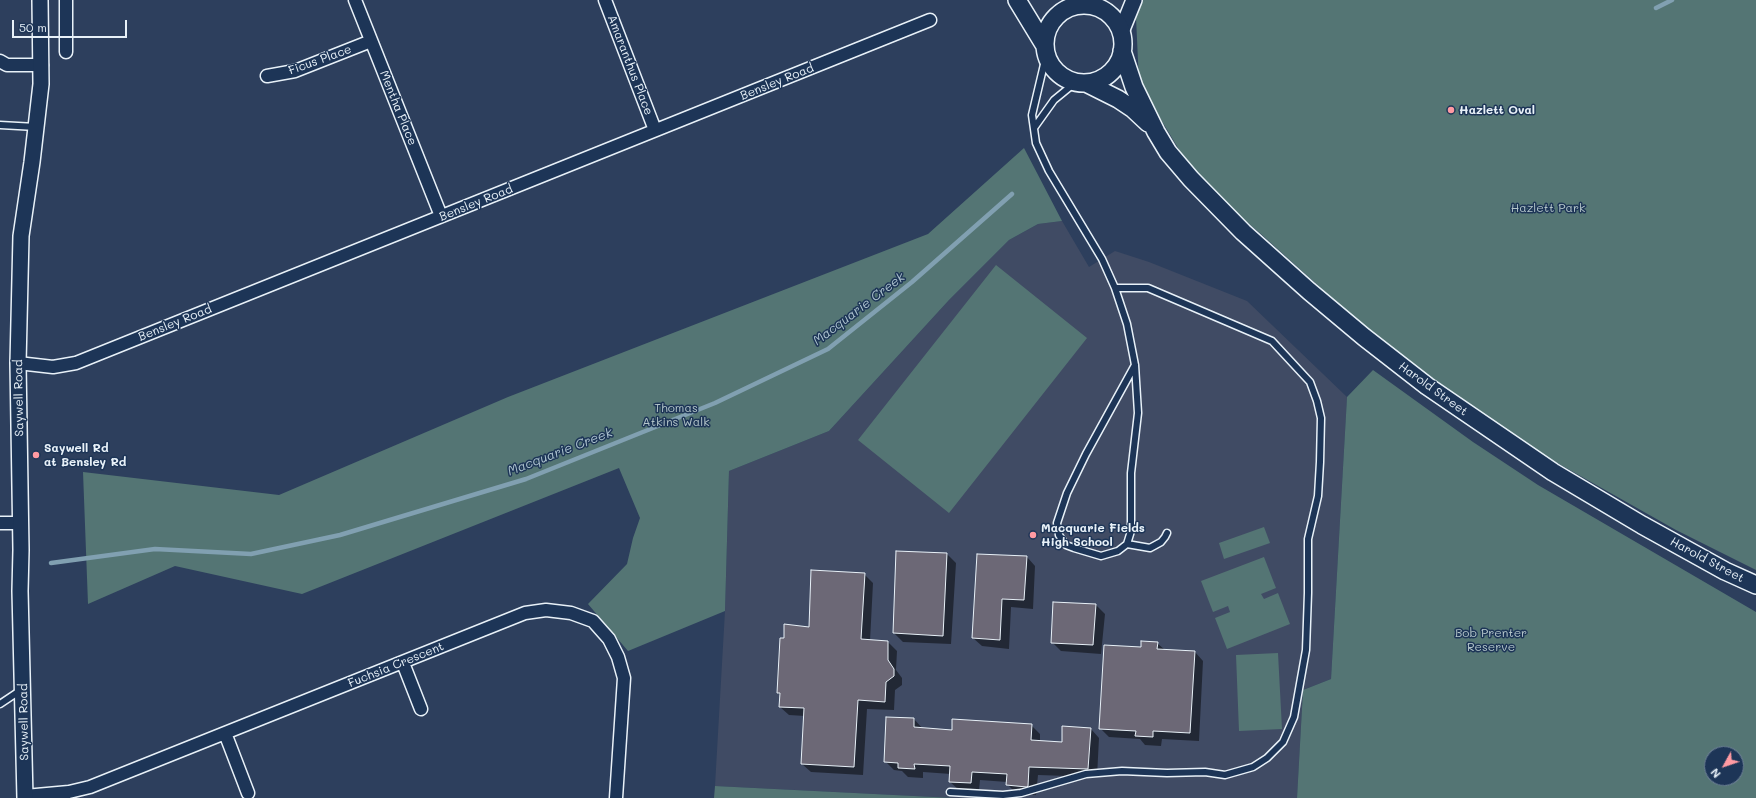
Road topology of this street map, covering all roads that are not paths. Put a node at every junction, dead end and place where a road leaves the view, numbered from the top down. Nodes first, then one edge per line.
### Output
1 (40, 0) edge
2 (66, 0) edge
3 (355, 0) edge
4 (605, 0) edge
5 (1017, 0) edge
6 (1134, 0) edge
7 (1074, 3) edge
8 (930, 20) dead end
9 (1121, 32) junction
10 (372, 41) junction
11 (1045, 51) junction
12 (66, 52) dead end
13 (1122, 52) junction
14 (0, 61) edge
15 (42, 65) junction
16 (267, 76) dead end
17 (1081, 83) junction
18 (0, 125) edge
19 (36, 127) junction
20 (1034, 128) junction
21 (655, 130) junction
22 (1156, 132) junction
23 (442, 216) junction
24 (1115, 288) junction
25 (18, 363) junction
26 (1135, 365) junction
27 (0, 523) edge
28 (21, 523) junction
29 (1167, 533) dead end
30 (1127, 544) junction
31 (1756, 585) edge
32 (403, 663) junction
33 (23, 689) junction
34 (0, 704) edge
35 (421, 709) dead end
36 (225, 733) junction
37 (950, 792) dead end
38 (248, 793) dead end
39 (25, 797) edge
40 (616, 798) edge

1 - 15 street, Saywell Road
2 - 12 street
3 - 10 street, Mentha Place
4 - 21 street, Amaranthus Place
5 - 11 main road
6 - 9 street
7 - 9 main road
7 - 11 main road
8 - 21 street, Bensley Road
9 - 13 main road
10 - 16 street, Ficus Place
10 - 23 street, Mentha Place
11 - 17 main road
11 - 20 lane
13 - 17 main road
13 - 22 main road, Harold Street
14 - 15 street
15 - 19 street, Saywell Road
17 - 20 lane
17 - 22 main road, Harold Street
18 - 19 lane
19 - 25 street, Saywell Road
20 - 24 lane
21 - 23 street, Bensley Road
22 - 31 main road, Harold Street
23 - 25 street, Bensley Road
24 - 26 lane
24 - 37 lane
25 - 28 street, Saywell Road
26 - 30 lane
26 - 30 lane
27 - 28 street
28 - 33 street, Saywell Road
29 - 30 lane
32 - 35 street
32 - 36 street, Fuchsia Crescent
32 - 40 street, Fuchsia Crescent
33 - 34 lane
33 - 39 street, Saywell Road
36 - 38 street
36 - 39 street, Fuchsia Crescent

